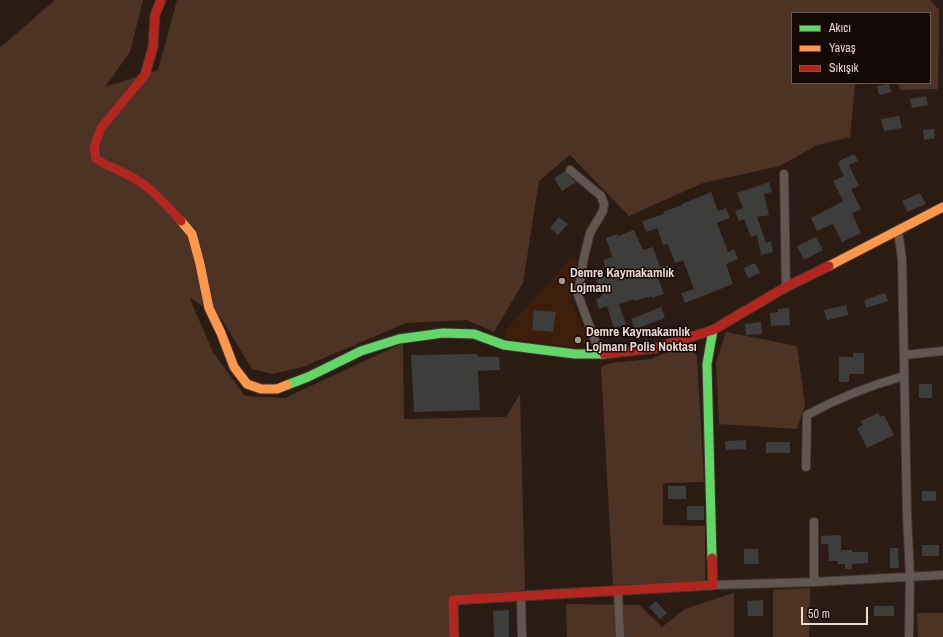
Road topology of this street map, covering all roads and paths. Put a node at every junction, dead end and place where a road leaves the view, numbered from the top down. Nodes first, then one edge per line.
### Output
1 (161, 0) edge
2 (570, 170) dead end
3 (784, 174) dead end
4 (943, 207) edge
5 (898, 231) junction
6 (786, 287) junction
7 (713, 330) junction
8 (943, 351) edge
9 (600, 354) junction
10 (904, 355) junction
11 (904, 376) junction
12 (806, 467) dead end
13 (814, 522) dead end
14 (943, 575) edge
15 (910, 576) junction
16 (814, 582) junction
17 (713, 585) junction
18 (618, 592) junction
19 (521, 597) junction
20 (454, 637) edge
21 (522, 637) edge
22 (620, 637) edge
23 (909, 637) edge

1 - 9 street
2 - 9 street
3 - 6 street
4 - 5 street
5 - 6 street
5 - 10 street
6 - 7 street
7 - 9 street
7 - 17 street
8 - 10 street
10 - 11 street
11 - 12 street
11 - 15 street
13 - 16 street
14 - 15 street
15 - 16 street
15 - 23 street
16 - 17 street
17 - 18 street
18 - 19 street
18 - 22 street
19 - 20 street
19 - 21 street

